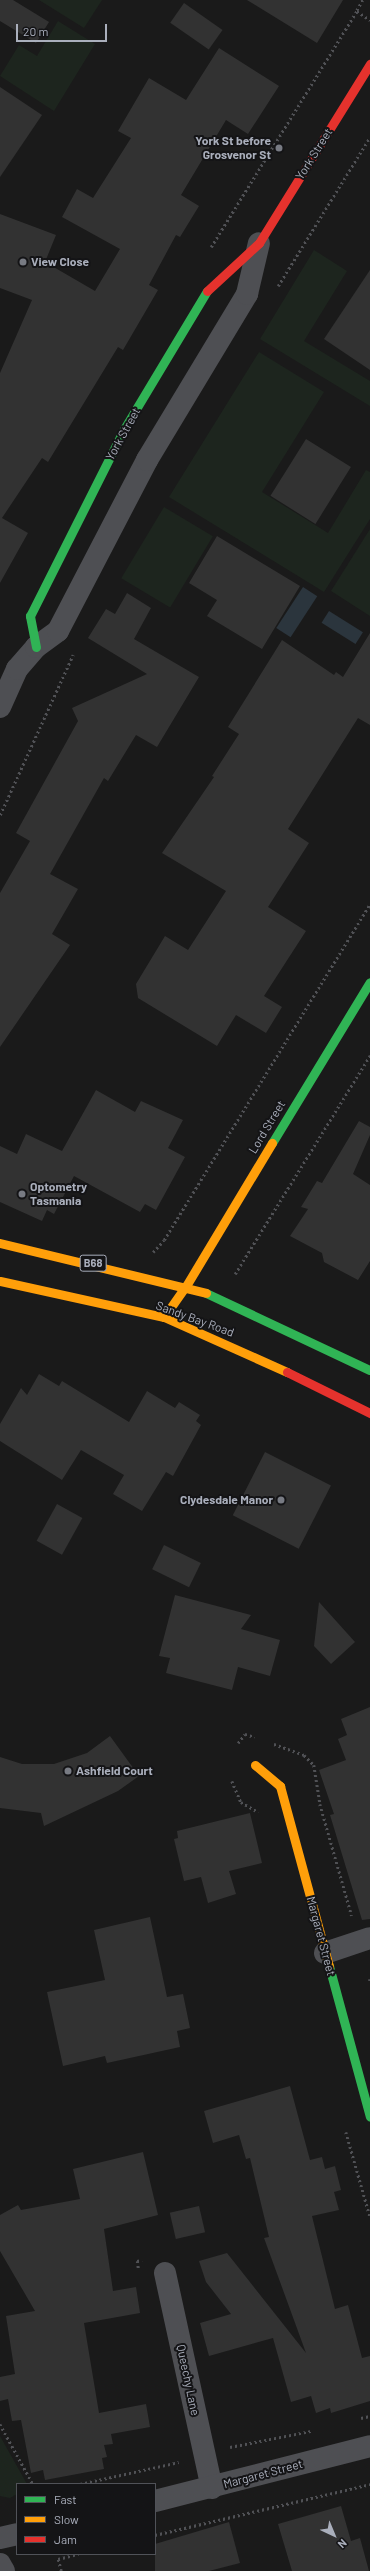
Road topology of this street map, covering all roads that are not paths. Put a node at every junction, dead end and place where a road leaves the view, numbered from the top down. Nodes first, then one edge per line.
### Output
1 (370, 64) edge
2 (259, 243) junction
3 (36, 647) junction
4 (8, 666) edge
5 (0, 707) edge
6 (370, 982) edge
7 (0, 1243) edge
8 (0, 1281) edge
9 (186, 1286) junction
10 (164, 1318) junction
11 (370, 1370) edge
12 (370, 1413) edge
13 (255, 1765) dead end
14 (370, 1938) edge
15 (325, 1953) junction
16 (370, 2117) edge
17 (165, 2273) dead end
18 (370, 2446) edge
19 (212, 2488) junction
20 (156, 2501) edge
21 (16, 2534) edge
22 (0, 2538) edge
23 (0, 2564) edge
24 (4, 2571) edge

1 - 2 street, York Street
2 - 3 street, York Street
2 - 3 street, York Street
3 - 4 street, York Street
4 - 5 street, York Street
6 - 9 street, Lord Street
7 - 9 street, B68
8 - 10 street, Sandy Bay Road
9 - 10 street, Lord Street
9 - 11 street, B68
10 - 12 street, Sandy Bay Road
13 - 15 street, Margaret Street
14 - 15 street
15 - 16 street, Margaret Street
17 - 19 street, Queechy Lane
18 - 19 street, Margaret Street
19 - 20 street, Margaret Street
21 - 22 street
23 - 24 street

